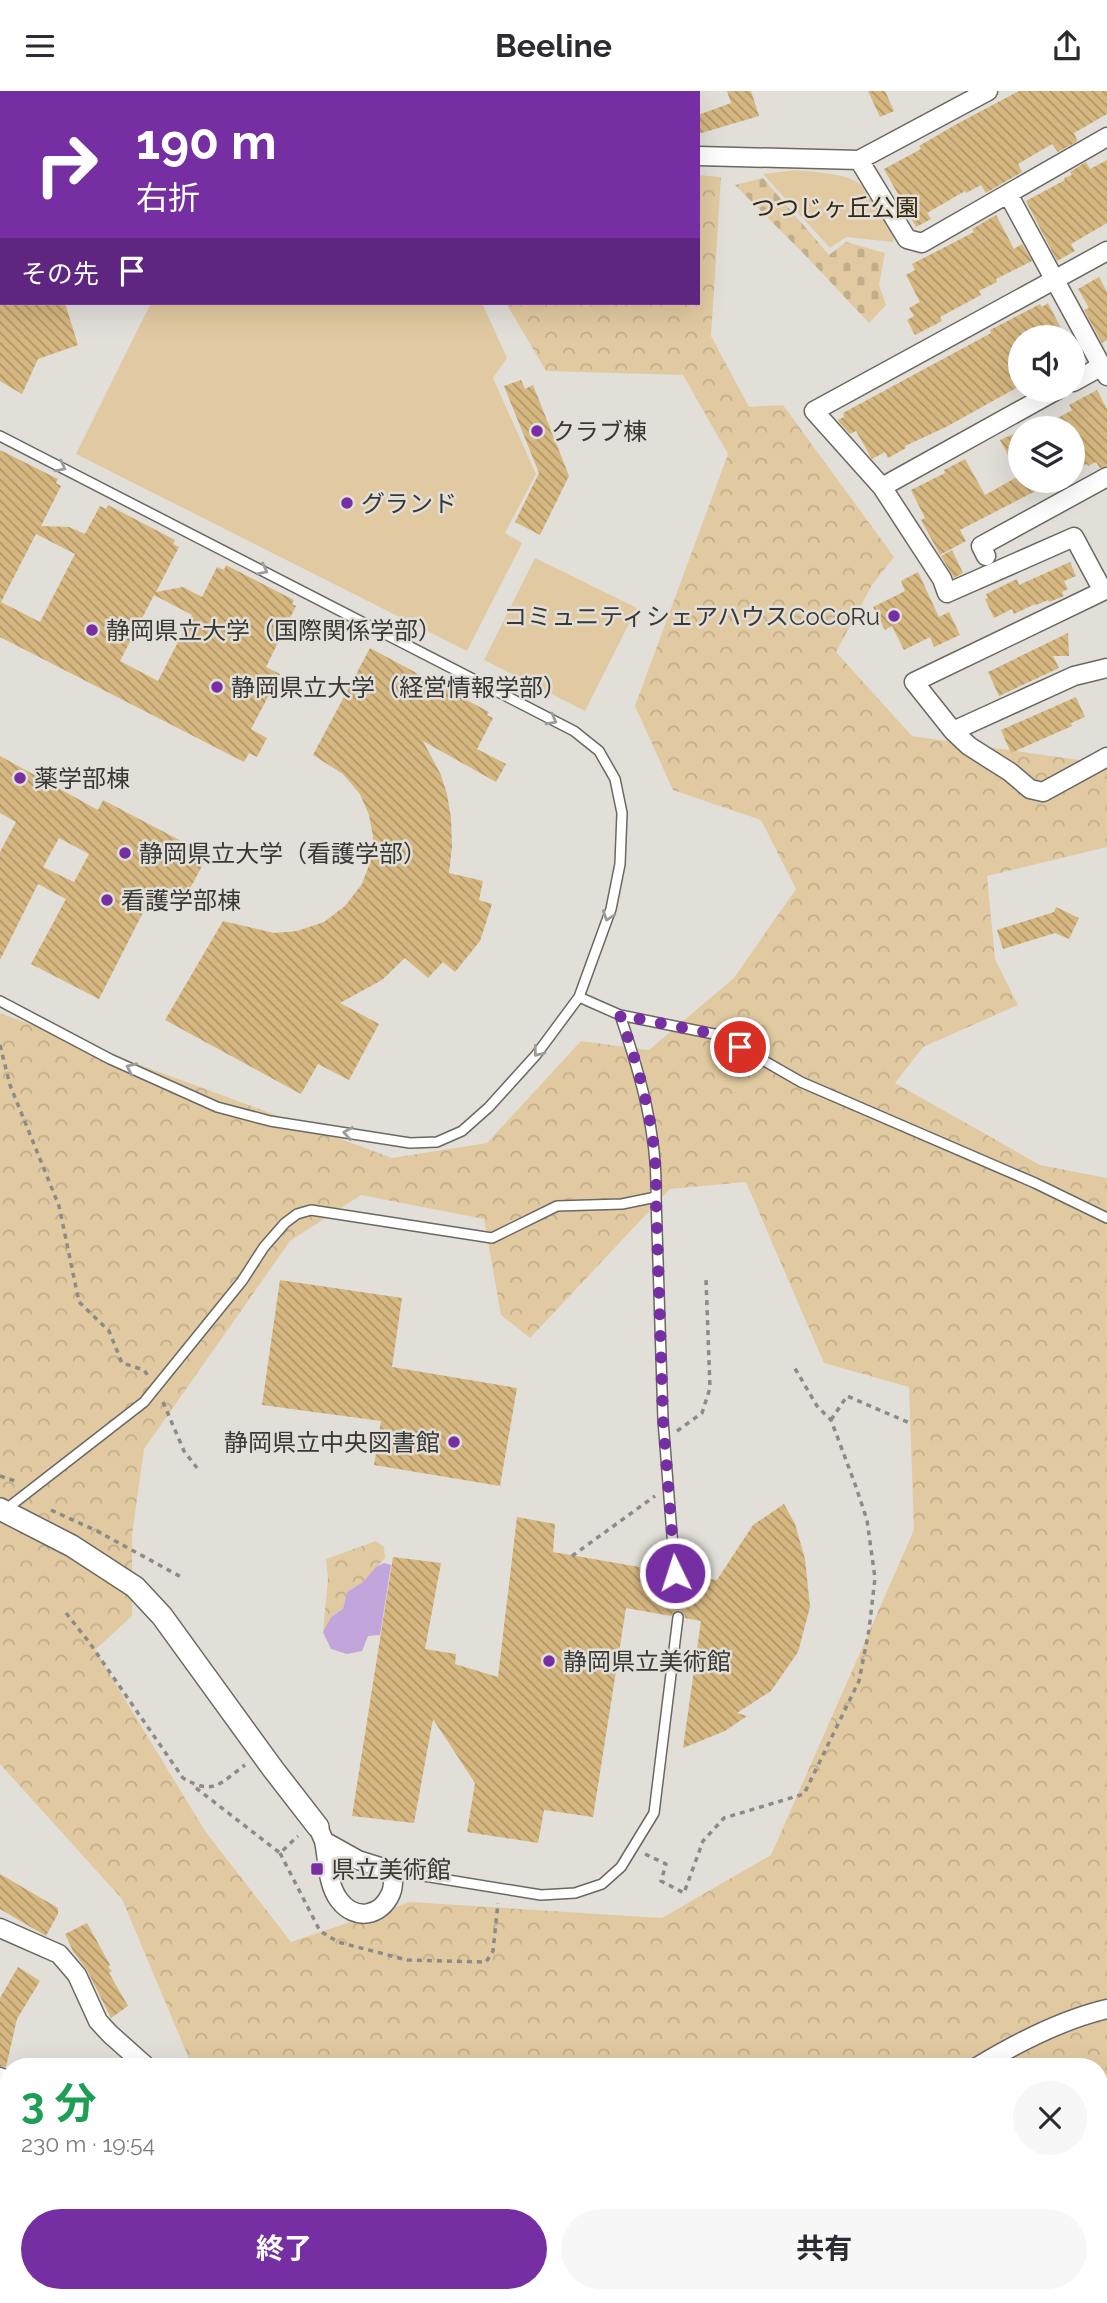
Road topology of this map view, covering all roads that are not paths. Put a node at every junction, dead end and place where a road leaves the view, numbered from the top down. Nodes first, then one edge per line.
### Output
1 (988, 91) edge
2 (1107, 137) edge
3 (700, 156) edge
4 (859, 160) junction
5 (1008, 194) junction
6 (1107, 251) edge
7 (1055, 280) junction
8 (1104, 371) edge
9 (1085, 378) edge
10 (1035, 402) edge
11 (0, 436) edge
12 (1107, 477) edge
13 (881, 487) junction
14 (986, 556) dead end
15 (1107, 669) edge
16 (953, 731) junction
17 (1107, 757) edge
18 (579, 997) junction
19 (0, 1001) edge
20 (620, 1015) junction
21 (656, 1197) junction
22 (1107, 1218) edge
23 (2, 1510) edge
24 (675, 1573) dead end
25 (678, 1617) dead end
26 (321, 1834) junction
27 (393, 1871) junction
28 (0, 1928) edge
29 (1107, 2009) edge
30 (137, 2058) edge
31 (992, 2058) edge

1 - 4 street
2 - 5 street
3 - 4 street
4 - 5 street
5 - 7 street
6 - 7 street
7 - 8 street
7 - 13 street
8 - 9 street
10 - 13 street
11 -> 18 lane
12 - 14 street
13 - 16 street
15 - 16 street
16 - 17 street
18 -> 19 lane
18 - 20 lane
20 - 21 lane
20 - 22 lane
21 - 23 lane
21 - 24 lane
23 - 26 street
25 - 27 lane
26 - 27 street
26 - 27 street
28 - 30 street
29 - 31 street

